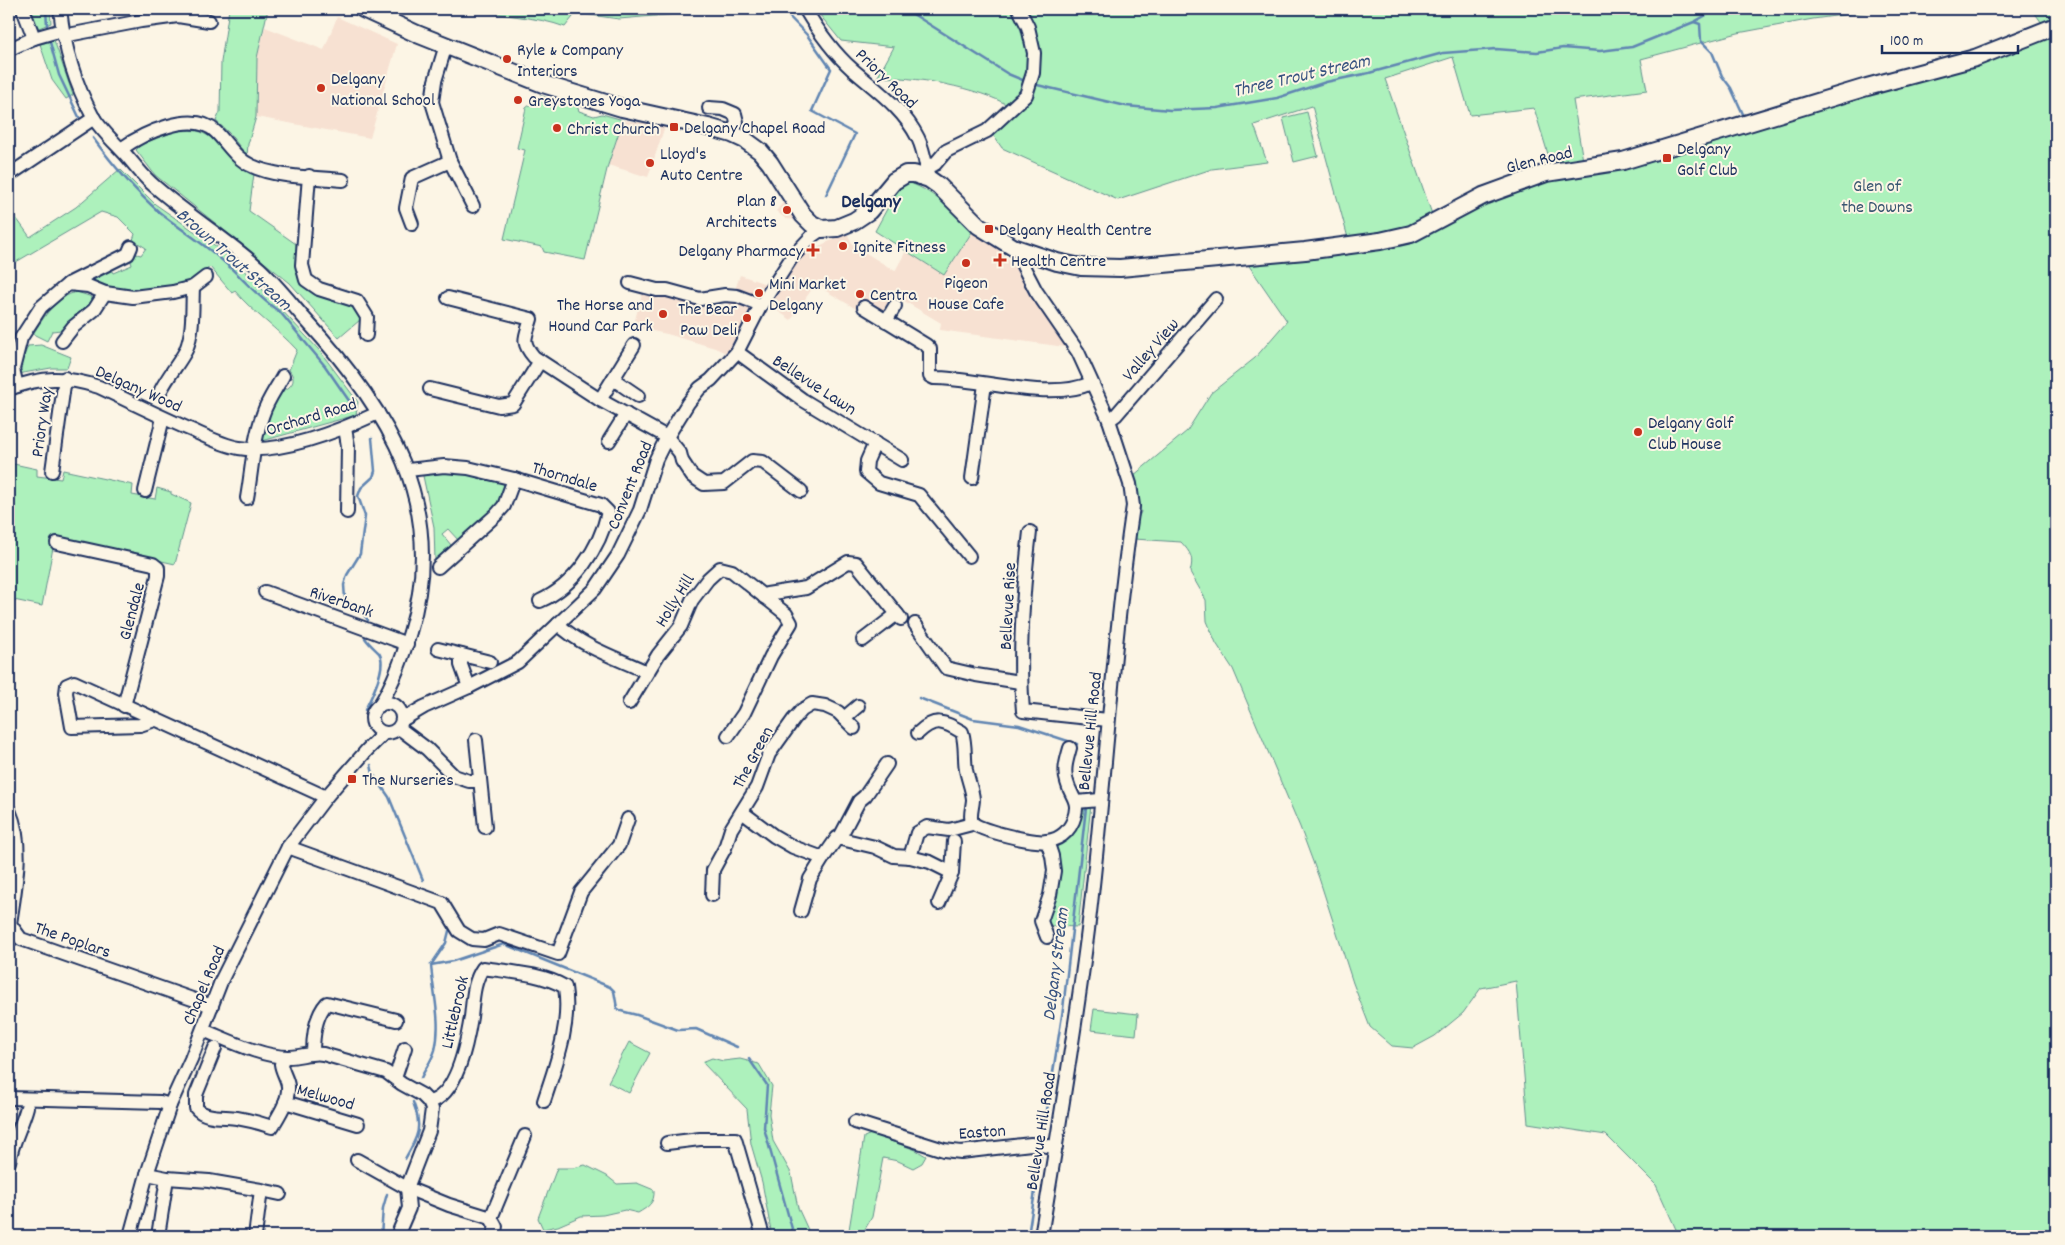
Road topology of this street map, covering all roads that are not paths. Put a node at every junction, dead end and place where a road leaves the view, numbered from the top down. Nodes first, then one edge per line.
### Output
1 (23, 9) edge
2 (60, 9) edge
3 (363, 9) edge
4 (805, 9) edge
5 (1019, 9) edge
6 (209, 21) dead end
7 (2056, 26) edge
8 (63, 33) junction
9 (34, 38) junction
10 (446, 44) junction
11 (10, 49) edge
12 (709, 108) dead end
13 (94, 118) junction
14 (732, 134) junction
15 (121, 149) junction
16 (450, 162) junction
17 (928, 173) junction
18 (9, 175) edge
19 (309, 176) junction
20 (343, 180) dead end
21 (473, 206) dead end
22 (412, 224) dead end
23 (822, 229) junction
24 (132, 247) dead end
25 (1025, 252) junction
26 (206, 277) dead end
27 (630, 283) dead end
28 (68, 284) junction
29 (193, 287) junction
30 (104, 293) junction
31 (448, 298) dead end
32 (1216, 299) dead end
33 (761, 305) junction
34 (895, 306) dead end
35 (864, 307) dead end
36 (886, 321) junction
37 (366, 335) dead end
38 (62, 341) dead end
39 (634, 345) dead end
40 (737, 352) junction
41 (540, 361) junction
42 (283, 376) dead end
43 (66, 378) junction
44 (613, 379) junction
45 (1091, 383) junction
46 (984, 384) junction
47 (13, 388) edge
48 (430, 389) dead end
49 (161, 390) dead end
50 (638, 396) dead end
51 (600, 400) junction
52 (378, 413) junction
53 (626, 414) junction
54 (163, 418) junction
55 (1109, 420) junction
56 (345, 428) junction
57 (666, 437) junction
58 (609, 441) dead end
59 (875, 443) junction
60 (254, 450) junction
61 (902, 460) dead end
62 (408, 470) junction
63 (52, 471) dead end
64 (972, 478) dead end
65 (514, 479) junction
66 (145, 491) dead end
67 (801, 491) dead end
68 (247, 498) dead end
69 (347, 512) dead end
70 (1030, 532) dead end
71 (57, 543) dead end
72 (969, 556) dead end
73 (438, 567) dead end
74 (265, 592) dead end
75 (764, 597) junction
76 (540, 601) dead end
77 (558, 624) junction
78 (915, 624) dead end
79 (863, 640) dead end
80 (407, 644) junction
81 (438, 649) dead end
82 (461, 655) junction
83 (490, 662) dead end
84 (647, 672) junction
85 (394, 682) junction
86 (1020, 682) junction
87 (469, 687) junction
88 (629, 703) dead end
89 (124, 706) junction
90 (379, 706) junction
91 (858, 706) dead end
92 (398, 715) junction
93 (844, 718) junction
94 (155, 720) junction
95 (1108, 720) junction
96 (854, 728) dead end
97 (379, 730) junction
98 (918, 733) dead end
99 (728, 736) dead end
100 (476, 740) dead end
101 (1070, 748) dead end
102 (887, 764) dead end
103 (480, 781) junction
104 (326, 797) junction
105 (1100, 800) junction
106 (1076, 802) junction
107 (9, 810) edge
108 (742, 812) junction
109 (628, 819) dead end
110 (972, 824) junction
111 (485, 827) dead end
112 (839, 839) junction
113 (954, 841) dead end
114 (1047, 841) junction
115 (288, 847) junction
116 (910, 857) junction
117 (823, 858) junction
118 (952, 873) junction
119 (712, 895) dead end
120 (939, 903) dead end
121 (801, 911) dead end
122 (1046, 937) dead end
123 (212, 1006) junction
124 (396, 1020) dead end
125 (203, 1030) junction
126 (215, 1048) dead end
127 (405, 1048) dead end
128 (313, 1053) junction
129 (284, 1057) junction
130 (395, 1078) junction
131 (9, 1098) edge
132 (544, 1101) dead end
133 (285, 1102) junction
134 (429, 1102) junction
135 (170, 1105) junction
136 (27, 1107) dead end
137 (855, 1122) dead end
138 (358, 1124) dead end
139 (14, 1126) edge
140 (525, 1136) dead end
141 (667, 1143) dead end
142 (1056, 1147) junction
143 (357, 1160) dead end
144 (9, 1162) edge
145 (147, 1174) junction
146 (167, 1178) junction
147 (406, 1188) junction
148 (261, 1190) junction
149 (280, 1194) dead end
150 (491, 1218) junction
151 (130, 1236) edge
152 (158, 1236) edge
153 (255, 1236) edge
154 (397, 1236) edge
155 (493, 1236) edge
156 (763, 1236) edge
157 (1041, 1236) edge

1 - 9 street
2 - 8 street
3 - 10 main road
4 - 17 street, Priory Road
5 - 17 street
6 - 8 street
7 - 25 main road, Glen Road
8 - 9 street
8 - 13 street
9 - 11 street
10 - 14 main road
10 - 16 street
12 - 14 street
13 - 15 street
13 - 18 street
14 - 23 main road
15 - 19 street
15 - 52 street
16 - 21 street
16 - 22 street
17 - 23 main road
17 - 25 main road, Glen Road
19 - 20 street
19 - 37 street
23 - 33 street, Convent Road
24 - 28 street
25 - 45 street, Bellevue Hill Road
26 - 29 street
27 - 33 street
28 - 30 street
28 - 47 street
29 - 30 street
29 - 49 street
30 - 38 street
31 - 41 street
32 - 55 street, Valley View
33 - 40 street, Convent Road
34 - 36 street
35 - 36 street
36 - 46 street
39 - 44 street
40 - 57 street, Convent Road
40 - 59 street, Bellevue Lawn
41 - 48 street
41 - 51 street
42 - 60 street
43 - 47 street, Delgany Wood
43 - 54 street, Delgany Wood
43 - 63 street, Priory Way
44 - 50 street
44 - 51 street
45 - 46 street
45 - 55 street, Bellevue Hill Road
46 - 64 street
51 - 53 street
52 - 56 street, Orchard Road
52 - 62 street
53 - 57 street
53 - 58 street
54 - 60 street, Delgany Wood
54 - 66 street
55 - 95 street, Bellevue Hill Road
56 - 60 street, Orchard Road
56 - 69 street
57 - 67 street
57 - 77 street, Convent Road
59 - 61 street, Bellevue Lawn
59 - 72 street
60 - 68 street
62 - 65 street, Thorndale
62 - 80 street
65 - 73 street, Thorndale
65 - 76 street, Thorndale
70 - 86 street, Bellevue Rise
71 - 89 street, Glendale
74 - 80 street, Riverbank
75 - 79 street
75 - 84 street, Holly Hill
75 - 99 street, Holly Hill
77 - 84 street
77 - 87 street, Convent Road
78 - 86 street
80 - 85 street
81 - 82 street
82 - 83 street
82 - 87 street
84 - 88 street, Holly Hill
85 - 90 street
85 - 92 street
86 - 95 street, Bellevue Rise
87 - 92 street, Convent Road
89 - 94 street
89 - 94 street
90 - 92 street
90 - 97 street
91 - 93 street
92 - 97 street
92 - 103 street
93 - 96 street, The Green
93 - 108 street, The Green
94 - 104 street
95 - 105 street, Bellevue Hill Road
97 - 104 street, Chapel Road
98 - 110 street
100 - 103 street
101 - 106 street
102 - 112 street
103 - 111 street
104 - 115 street, Chapel Road
105 - 106 street
105 - 142 street, Bellevue Hill Road
106 - 114 street
107 - 123 street, The Poplars
108 - 117 street, The Green
108 - 119 street, The Green
109 - 115 street
110 - 114 street
110 - 116 street
112 - 116 street
112 - 117 street
113 - 118 street
114 - 122 street
115 - 123 street, Chapel Road
116 - 118 street
117 - 121 street
118 - 120 street
123 - 125 street, Chapel Road
124 - 128 street
125 - 129 street
125 - 135 street, Chapel Road
126 - 133 street, Melwood
127 - 130 street
128 - 129 street
128 - 130 street
129 - 133 street, Melwood
130 - 134 street
131 - 135 street
132 - 134 street, Littlebrook
133 - 138 street, Melwood
134 - 147 street
135 - 145 street, Chapel Road
136 - 139 street
137 - 142 street, Easton
139 - 144 street
140 - 150 street
141 - 156 street
142 - 157 street, Bellevue Hill Road
143 - 147 street
145 - 146 street
145 - 151 street, Chapel Road
146 - 148 street
146 - 152 street
147 - 150 street
147 - 154 street
148 - 149 street
148 - 153 street
150 - 155 street

